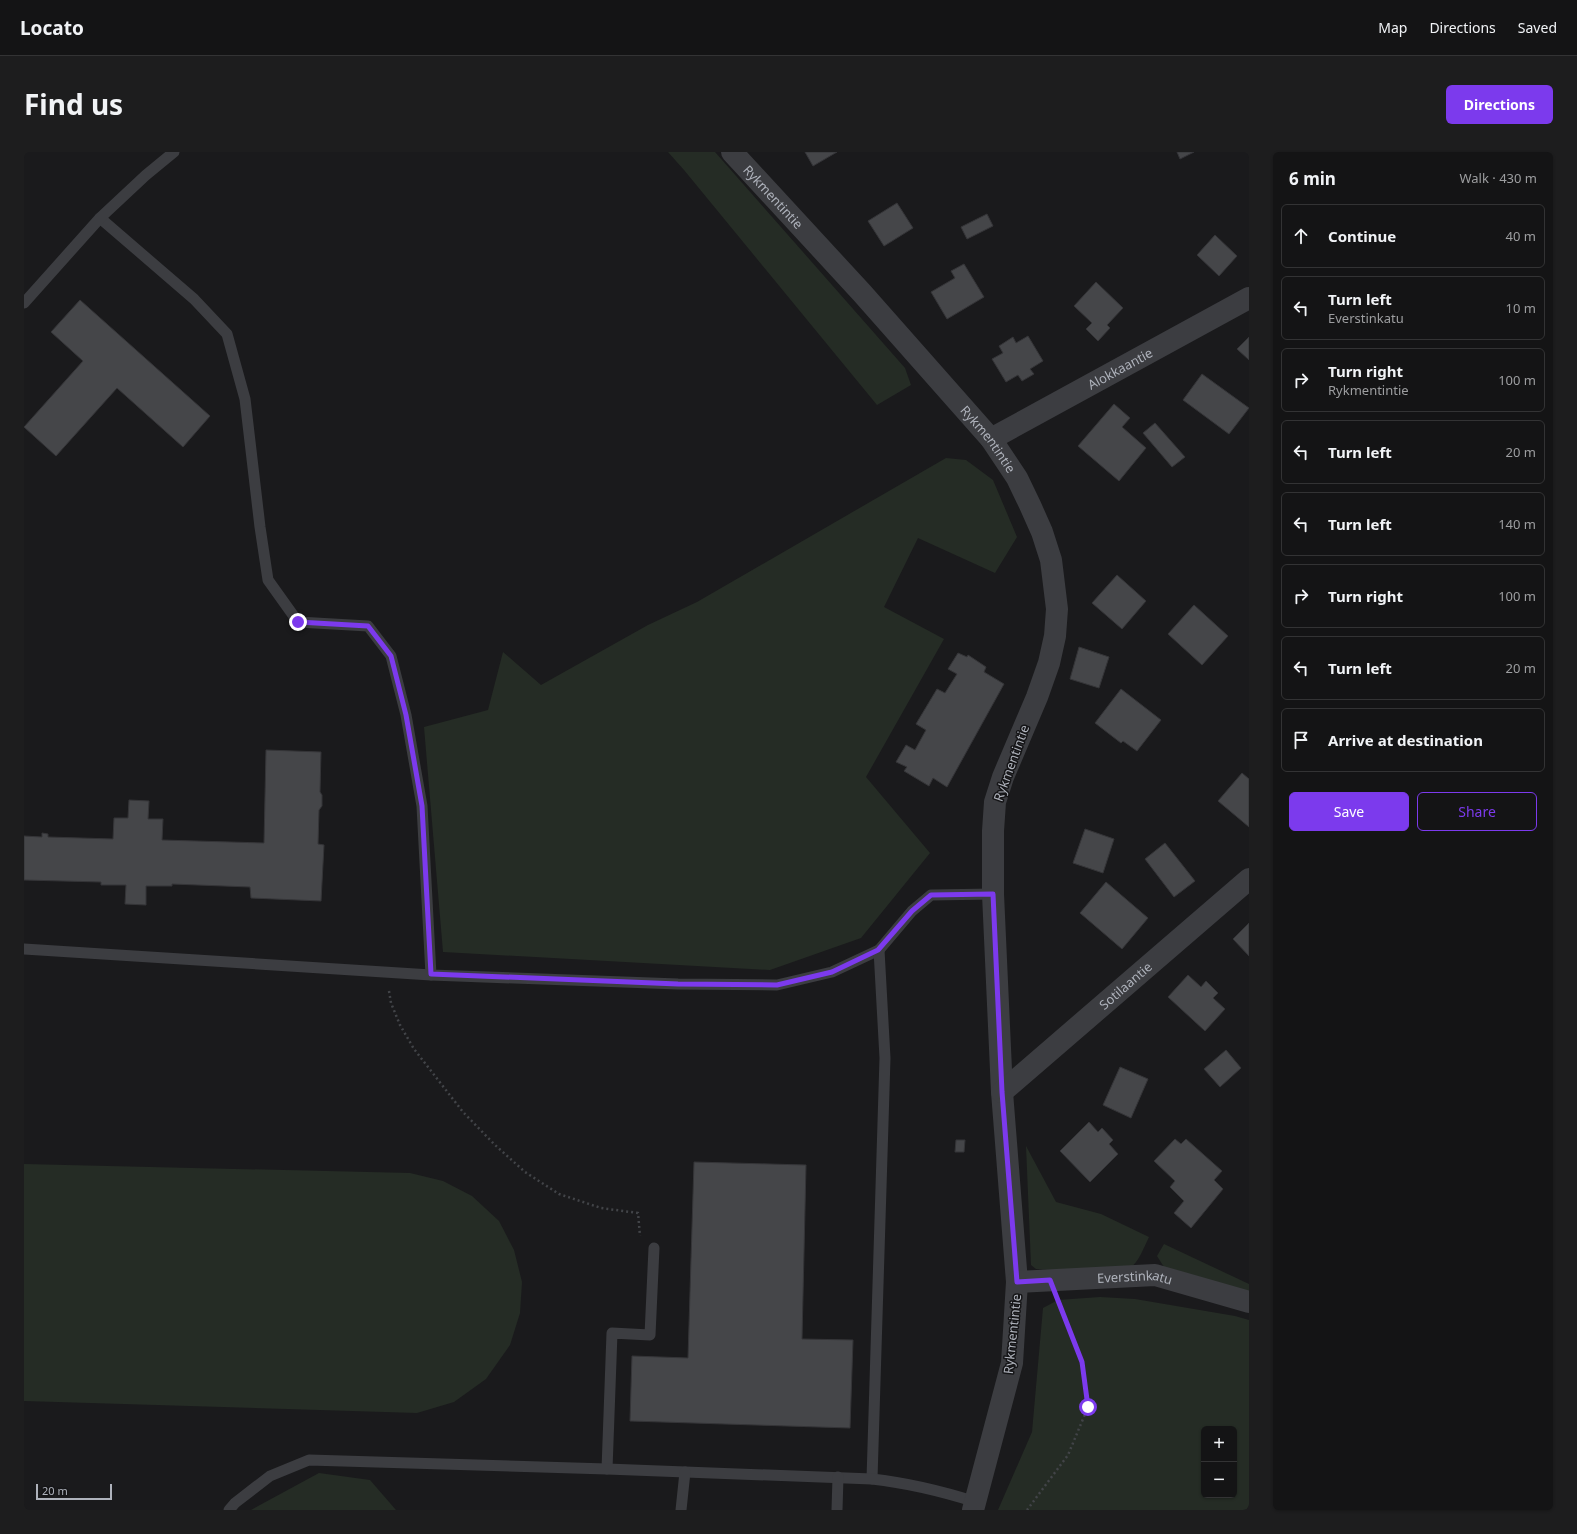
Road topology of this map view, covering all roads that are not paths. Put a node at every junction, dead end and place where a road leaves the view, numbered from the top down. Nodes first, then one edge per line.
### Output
1 (174, 152) edge
2 (732, 152) edge
3 (100, 218) junction
4 (1249, 298) edge
5 (24, 303) edge
6 (991, 439) junction
7 (1249, 879) edge
8 (993, 894) junction
9 (24, 949) edge
10 (878, 950) junction
11 (431, 974) junction
12 (1002, 1092) junction
13 (654, 1248) road end
14 (1017, 1282) junction
15 (1249, 1302) edge
16 (607, 1469) junction
17 (685, 1472) junction
18 (838, 1477) junction
19 (872, 1479) junction
20 (974, 1506) edge
21 (229, 1510) edge
22 (681, 1510) edge
23 (837, 1510) edge

1 - 3 lane
2 - 6 street, Rykmentintie
3 - 5 lane
3 - 11 lane
4 - 6 street, Alokkaantie
6 - 8 street, Rykmentintie
7 - 12 street, Sotilaantie
8 - 10 lane
8 - 12 street, Rykmentintie
9 - 11 lane
10 - 11 lane
10 - 19 lane
12 - 14 street, Rykmentintie
13 - 16 lane
14 - 15 street, Everstinkatu
14 - 20 street, Rykmentintie
16 - 17 lane
16 - 21 lane
17 - 18 lane
17 - 22 lane
18 - 19 lane
18 - 23 lane
19 - 20 lane

